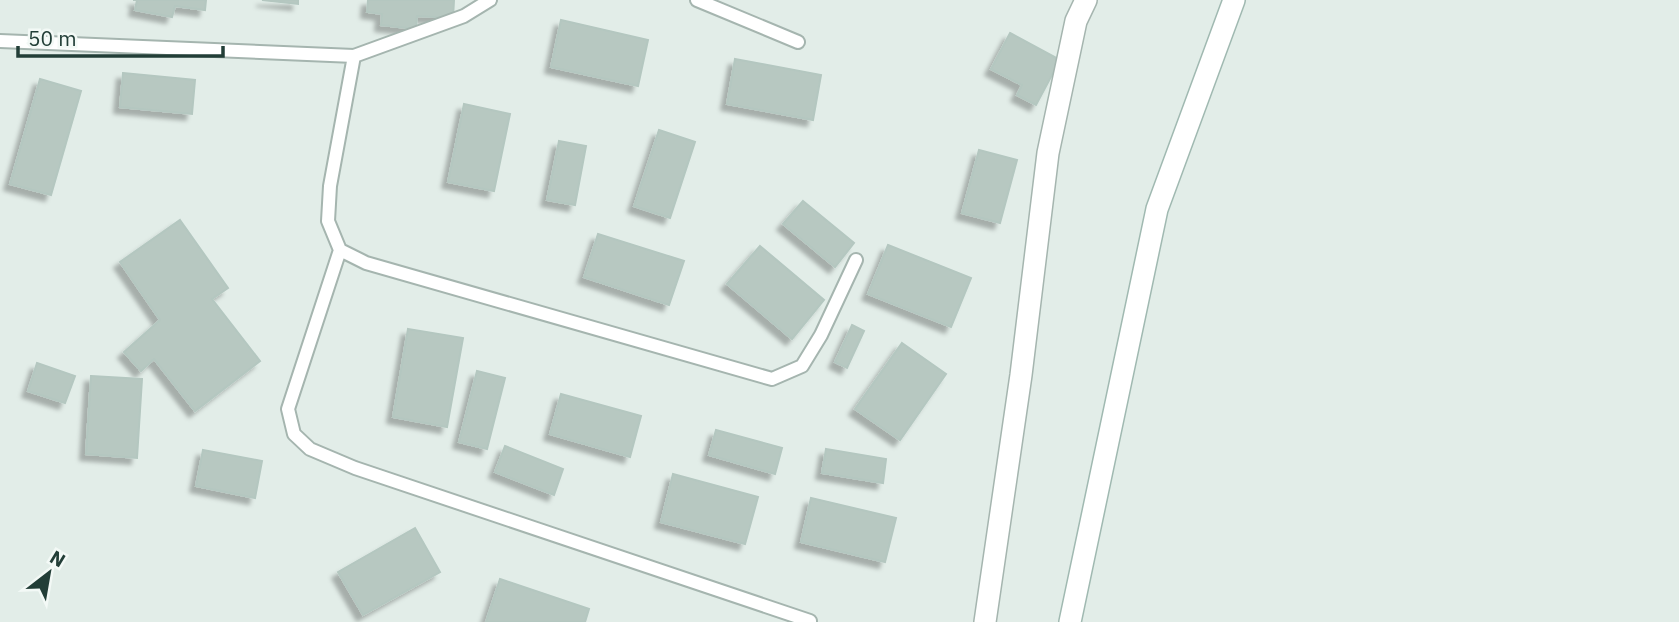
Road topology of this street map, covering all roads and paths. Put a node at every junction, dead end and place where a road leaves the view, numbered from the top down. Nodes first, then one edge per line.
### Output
1 (490, 0) edge
2 (697, 0) edge
3 (1086, 0) edge
4 (1234, 0) edge
5 (0, 41) edge
6 (798, 41) dead end
7 (354, 56) junction
8 (340, 250) junction
9 (856, 260) dead end
10 (810, 621) edge
11 (985, 622) edge
12 (1070, 622) edge

1 - 7 lane
2 - 6 lane
3 - 11 main road
4 - 12 main road
5 - 7 lane
7 - 8 lane
8 - 9 lane
8 - 10 lane

